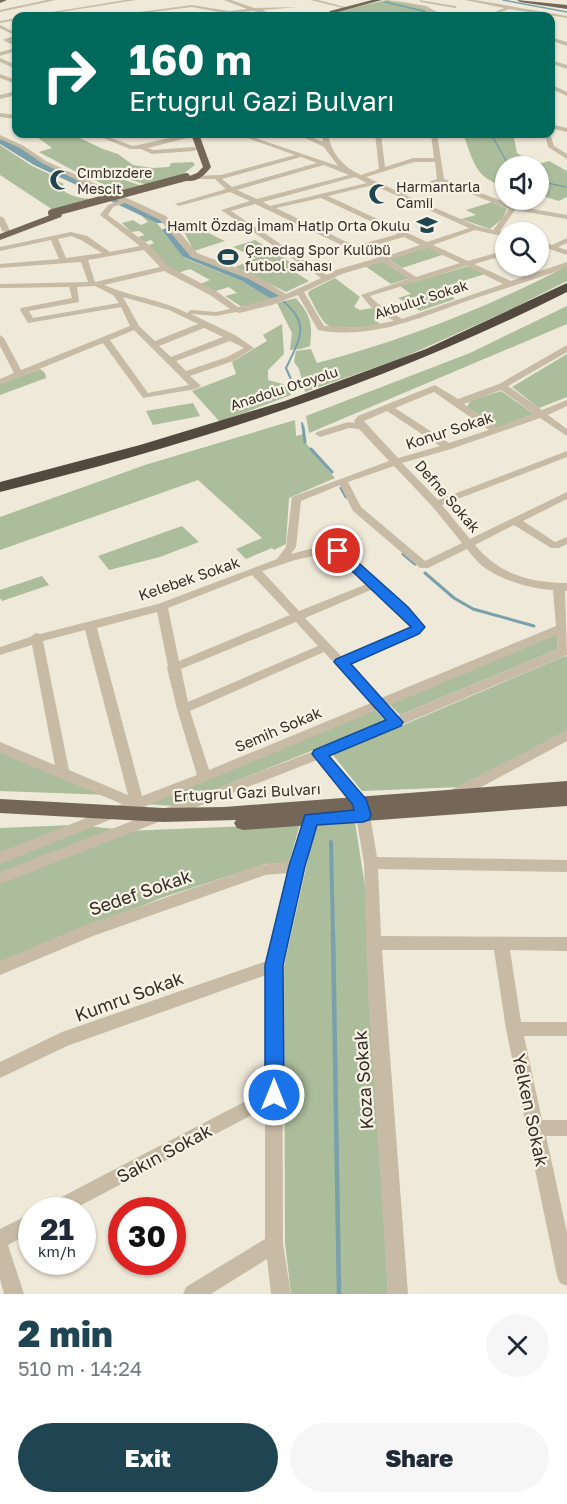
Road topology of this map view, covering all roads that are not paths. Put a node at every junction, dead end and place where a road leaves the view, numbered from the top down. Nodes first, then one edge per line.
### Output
1 (54, 0) edge
2 (75, 0) edge
3 (134, 0) edge
4 (189, 0) edge
5 (226, 0) edge
6 (264, 0) edge
7 (312, 0) edge
8 (351, 0) edge
9 (379, 0) edge
10 (394, 0) edge
11 (417, 0) edge
12 (466, 0) edge
13 (520, 0) edge
14 (531, 0) edge
15 (118, 1) edge
16 (472, 1) edge
17 (368, 2) edge
18 (35, 4) junction
19 (148, 5) dead end
20 (89, 6) junction
21 (192, 6) junction
22 (297, 7) junction
23 (343, 7) junction
24 (455, 7) junction
25 (508, 7) junction
26 (565, 7) edge
27 (254, 9) junction
28 (0, 10) edge
29 (155, 10) junction
30 (56, 12) joint
31 (105, 12) edge
32 (140, 12) edge
33 (159, 12) edge
34 (196, 12) edge
35 (225, 12) edge
36 (237, 12) edge
37 (262, 12) edge
38 (316, 12) edge
39 (333, 12) edge
40 (336, 12) edge
41 (434, 12) edge
42 (446, 12) edge
43 (497, 12) edge
44 (538, 12) joint
45 (555, 15) edge
46 (559, 16) junction
47 (555, 17) edge
48 (567, 17) edge
49 (0, 48) edge
50 (8, 52) junction
51 (12, 52) edge
52 (0, 54) edge
53 (555, 63) edge
54 (567, 63) edge
55 (558, 64) junction
56 (555, 65) edge
57 (567, 68) edge
58 (555, 89) edge
59 (567, 89) edge
60 (559, 91) junction
61 (555, 92) edge
62 (567, 94) edge
63 (559, 122) dead end
64 (555, 123) edge
65 (0, 137) edge
66 (107, 138) edge
67 (176, 138) edge
68 (192, 138) edge
69 (193, 138) edge
70 (251, 138) edge
71 (309, 138) edge
72 (325, 138) edge
73 (378, 138) edge
74 (435, 138) edge
75 (549, 138) edge
76 (326, 146) junction
77 (142, 147) junction
78 (194, 149) junction
79 (303, 155) junction
80 (567, 158) edge
81 (381, 160) junction
82 (413, 160) junction
83 (438, 160) junction
84 (324, 163) junction
85 (206, 169) junction
86 (344, 170) junction
87 (382, 170) junction
88 (358, 176) junction
89 (221, 177) junction
90 (190, 178) junction
91 (441, 180) junction
92 (375, 183) junction
93 (232, 190) junction
94 (400, 194) junction
95 (323, 196) junction
96 (125, 201) junction
97 (495, 201) edge
98 (255, 202) junction
99 (179, 204) dead end
100 (268, 208) junction
101 (525, 210) edge
102 (567, 217) edge
103 (0, 218) edge
104 (475, 228) junction
105 (495, 232) edge
106 (2, 234) edge
107 (406, 234) junction
108 (53, 237) junction
109 (567, 240) edge
110 (427, 244) junction
111 (549, 246) edge
112 (146, 247) junction
113 (553, 247) junction
114 (363, 248) junction
115 (0, 249) edge
116 (567, 253) edge
117 (109, 254) junction
118 (495, 256) edge
119 (84, 259) junction
120 (384, 259) junction
121 (63, 260) junction
122 (469, 264) junction
123 (567, 264) edge
124 (0, 266) edge
125 (165, 268) junction
126 (326, 278) junction
127 (415, 280) junction
128 (72, 284) junction
129 (94, 284) junction
130 (510, 284) junction
131 (0, 286) edge
132 (567, 287) edge
133 (300, 292) junction
134 (116, 293) junction
135 (286, 297) junction
136 (567, 300) edge
137 (124, 304) junction
138 (172, 308) junction
139 (239, 311) junction
140 (402, 322) junction
141 (206, 324) junction
142 (135, 327) junction
143 (232, 337) junction
144 (0, 338) edge
145 (105, 339) junction
146 (153, 345) junction
147 (567, 348) edge
148 (171, 360) junction
149 (186, 374) junction
150 (19, 375) junction
151 (0, 382) edge
152 (502, 386) junction
153 (457, 403) junction
154 (567, 403) edge
155 (388, 407) junction
156 (541, 415) junction
157 (362, 426) junction
158 (496, 431) junction
159 (567, 433) edge
160 (320, 434) dead end
161 (448, 447) junction
162 (567, 454) edge
163 (398, 462) junction
164 (341, 482) junction
165 (0, 487) edge
166 (567, 495) edge
167 (0, 499) edge
168 (436, 504) junction
169 (515, 521) junction
170 (567, 540) edge
171 (470, 543) junction
172 (279, 563) junction
173 (255, 572) junction
174 (376, 584) junction
175 (563, 587) edge
176 (162, 606) junction
177 (298, 616) junction
178 (90, 625) junction
179 (564, 627) edge
180 (36, 638) junction
181 (326, 647) junction
182 (0, 651) edge
183 (566, 651) edge
184 (341, 662) junction
185 (173, 668) junction
186 (379, 704) junction
187 (183, 710) junction
188 (396, 722) junction
189 (567, 735) edge
190 (0, 747) edge
191 (319, 754) junction
192 (63, 773) junction
193 (205, 777) junction
194 (567, 787) edge
195 (453, 796) junction
196 (567, 799) edge
197 (0, 806) edge
198 (362, 809) junction
199 (115, 813) junction
200 (140, 813) junction
201 (163, 815) junction
202 (0, 816) edge
203 (311, 819) junction
204 (91, 822) junction
205 (0, 858) edge
206 (371, 863) junction
207 (297, 866) junction
208 (567, 866) edge
209 (0, 878) edge
210 (375, 943) junction
211 (501, 944) junction
212 (567, 944) edge
213 (274, 965) junction
214 (0, 968) edge
215 (514, 1029) junction
216 (567, 1029) edge
217 (0, 1070) edge
218 (274, 1095) junction
219 (535, 1128) junction
220 (567, 1128) edge
221 (79, 1197) edge
222 (18, 1229) edge
223 (0, 1239) edge
224 (274, 1244) junction
225 (0, 1248) edge
226 (567, 1276) edge
227 (14, 1294) edge
228 (193, 1294) edge
229 (281, 1294) edge
230 (398, 1294) edge

1 - 18 street
2 - 20 street
3 - 15 street
4 - 21 street
5 - 27 street
6 - 22 street
7 - 23 street
8 - 17 street
9 - 17 main road
10 - 41 street
11 - 24 street
12 - 16 street
13 - 26 main road
14 - 26 main road
15 - 20 street
16 - 24 street
16 - 25 street
17 - 23 main road
17 - 40 main road
18 - 28 street
18 - 30 street
19 - 29 street
20 - 30 street
20 - 31 street
21 - 29 street
21 - 34 street
21 - 35 street
22 - 27 street
22 - 38 street
23 - 39 main road
24 - 42 street
25 - 43 street
25 - 44 street
26 - 44 street
27 - 36 street
27 - 37 street
29 - 32 street
29 - 33 street
45 - 46 street
46 - 47 street
46 - 48 street
49 - 50 street
50 - 51 street
50 - 52 street
53 - 55 street
54 - 55 street
55 - 56 street
55 - 57 street
58 - 60 street
59 - 60 street
60 - 61 street
60 - 62 street
63 - 64 street
65 - 96 street
66 - 77 street
67 - 77 street
68 - 78 main road
69 - 85 main road
70 - 79 street
71 - 76 street
72 - 76 street
73 - 81 street
74 - 83 street
75 - 80 street
76 - 86 street
77 - 78 street
78 - 90 main road
79 - 84 street
79 - 89 street
81 - 82 street
81 - 87 street
82 - 83 street
82 - 87 street
83 - 91 street
84 - 86 street
84 - 93 street
85 - 89 street
85 - 90 main road
86 - 88 street
87 - 88 street
88 - 92 street
88 - 98 street
89 - 90 street
89 - 93 street
90 - 106 main road, bridge
91 - 94 street
91 - 97 street
92 - 94 street
92 - 95 street
93 - 98 street
93 - 99 street
94 - 104 street
95 - 100 street
95 - 107 street
96 - 112 street
96 - 135 street
98 - 100 street
98 - 126 street
100 - 114 street
101 - 102 street
103 - 106 street
104 - 105 street
104 - 110 street
107 - 110 street
107 - 114 street
108 - 115 street
108 - 117 street
108 - 121 street
109 - 113 street
110 - 120 street
110 - 122 street
111 - 113 street
112 - 117 street
112 - 125 street
113 - 116 street
114 - 120 street
117 - 119 street
118 - 122 street
119 - 121 street
119 - 129 street
120 - 126 street
120 - 127 street
121 - 124 street
122 - 127 street
122 - 130 street
123 - 130 street, Akbulut Sokak
125 - 129 street
125 - 139 street
126 - 133 street
127 - 140 street
128 - 129 street
128 - 131 street
128 - 137 street
129 - 134 street
130 - 140 street, Akbulut Sokak
132 - 165 highway, Anadolu Otoyolu
133 - 135 street
133 - 140 street, Akbulut Sokak
134 - 137 street
134 - 138 street
135 - 139 street
136 - 167 highway, Anadolu Otoyolu
137 - 142 street
138 - 139 street
138 - 141 street
141 - 143 street
141 - 146 street
142 - 145 street
142 - 146 street
143 - 148 street
143 - 149 street
144 - 150 street
145 - 149 street
145 - 150 street
146 - 148 street
147 - 152 street
148 - 149 street
150 - 151 street
152 - 153 street
152 - 156 street
153 - 155 street
153 - 158 street
154 - 156 street, Konur Sokak
155 - 157 street
155 - 161 street
156 - 158 street, Konur Sokak
156 - 159 street
157 - 160 street
157 - 163 street, Defne Sokak
158 - 161 street, Konur Sokak
161 - 163 street, Konur Sokak
162 - 168 street
163 - 164 street, Konur Sokak
163 - 168 street, Defne Sokak
164 - 171 street
164 - 172 street
166 - 169 street
168 - 171 street, Defne Sokak
169 - 170 street
169 - 171 street
171 - 175 street, Defne Sokak
172 - 173 street, Kelebek Sokak
172 - 174 street, Kelebek Sokak
173 - 176 street, Kelebek Sokak
173 - 177 street
174 - 177 street
174 - 184 street
175 - 179 street, Defne Sokak
176 - 178 street, Kelebek Sokak
176 - 185 street
177 - 181 street
177 - 185 street
178 - 180 street, Kelebek Sokak
178 - 200 street
179 - 183 street, Defne Sokak
179 - 186 street, Semih Sokak
180 - 182 street, Kelebek Sokak
180 - 192 street
181 - 184 street
181 - 187 street
183 - 188 street
184 - 186 street
185 - 187 street
186 - 188 street
186 - 193 street, Semih Sokak
187 - 193 street
188 - 191 street
189 - 195 street
190 - 192 street
191 - 198 street
191 - 201 street
192 - 200 street
193 - 200 street, Semih Sokak
194 - 195 main road, Ertuğrul Gazi Bulvarı
195 - 198 main road, Ertuğrul Gazi Bulvarı
196 - 198 main road, Ertuğrul Gazi Bulvarı
197 - 199 main road, Ertuğrul Gazi Bulvarı
198 - 201 main road, Ertuğrul Gazi Bulvarı
198 - 203 main road, Ertuğrul Gazi Bulvarı
198 - 206 street, Koza Sokak
199 - 200 main road, Ertuğrul Gazi Bulvarı
199 - 204 street
200 - 201 main road, Ertuğrul Gazi Bulvarı
200 - 203 main road, Ertuğrul Gazi Bulvarı
200 - 204 main road, Ertuğrul Gazi Bulvarı
200 - 209 street, Semih Sokak
202 - 204 main road, Ertuğrul Gazi Bulvarı
203 - 207 street
204 - 205 street
206 - 208 street
206 - 210 street, Koza Sokak
207 - 213 street
207 - 214 street, Sedef Sokak
210 - 211 street
210 - 230 street, Koza Sokak
211 - 212 street
211 - 215 street, Yelken Sokak
213 - 217 street, Kumru Sokak
213 - 218 street
215 - 216 street
215 - 219 street, Yelken Sokak
218 - 221 street, Sakın Sokak
218 - 224 street
219 - 220 street
219 - 226 street, Yelken Sokak
222 - 223 street
224 - 228 street
224 - 229 street
225 - 227 street

